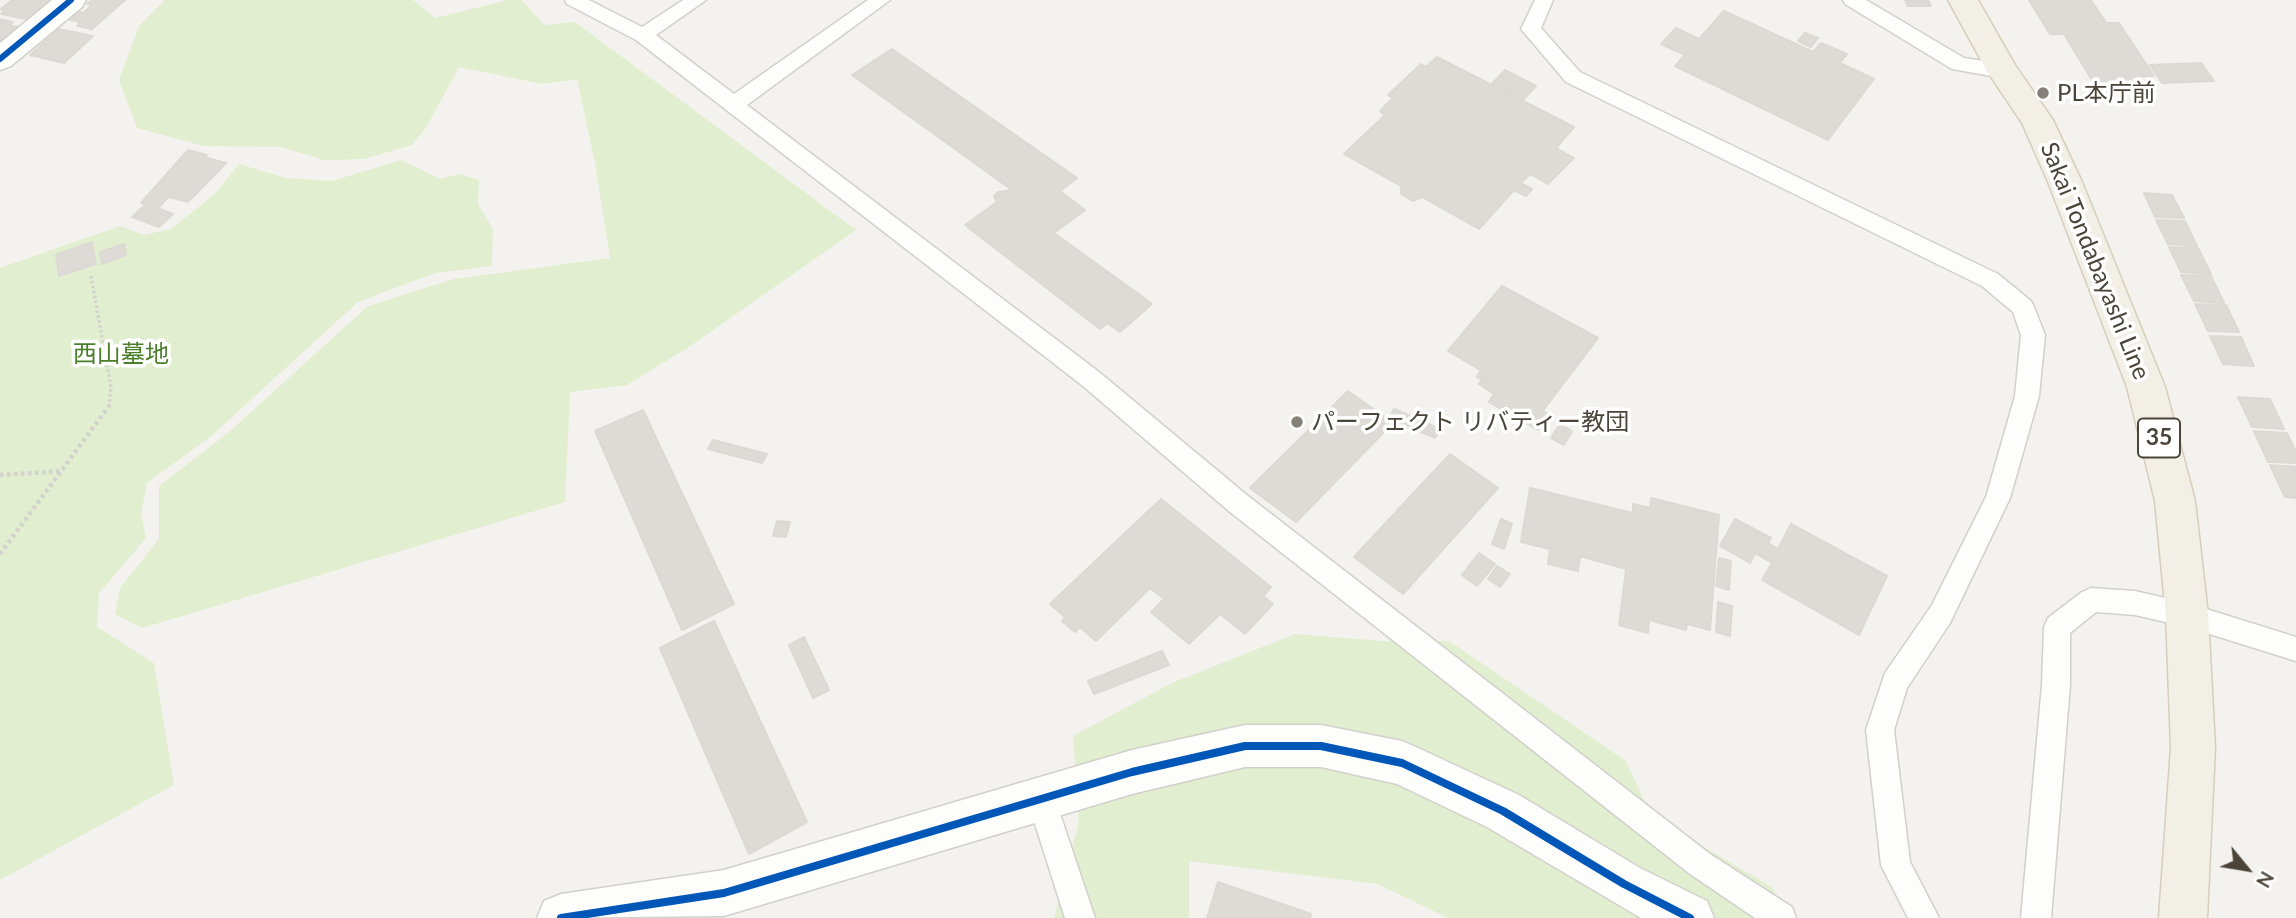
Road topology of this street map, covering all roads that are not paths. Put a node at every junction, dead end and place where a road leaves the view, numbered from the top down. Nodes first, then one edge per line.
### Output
1 (71, 0) edge
2 (574, 0) edge
3 (697, 0) edge
4 (881, 0) edge
5 (1544, 0) edge
6 (1852, 0) edge
7 (1962, 0) edge
8 (643, 35) junction
9 (0, 60) edge
10 (2003, 71) junction
11 (734, 104) junction
12 (2188, 615) junction
13 (2296, 649) edge
14 (1041, 799) junction
15 (657, 910) edge
16 (561, 918) edge
17 (1080, 918) edge
18 (1690, 918) edge
19 (1781, 918) edge
20 (1924, 918) edge
21 (2036, 918) edge
22 (2183, 918) edge

1 - 9 street
2 - 8 lane
3 - 8 lane
4 - 11 lane
5 - 20 lane
6 - 10 lane
7 - 10 main road, Sakai Tondabayashi Line / 35
8 - 11 lane
10 - 12 main road, Sakai Tondabayashi Line / 35
11 - 19 lane
12 - 13 lane
12 - 21 lane
12 - 22 main road, Sakai Tondabayashi Line / 35
14 - 15 street
14 - 17 lane
14 - 18 street
15 - 16 street

